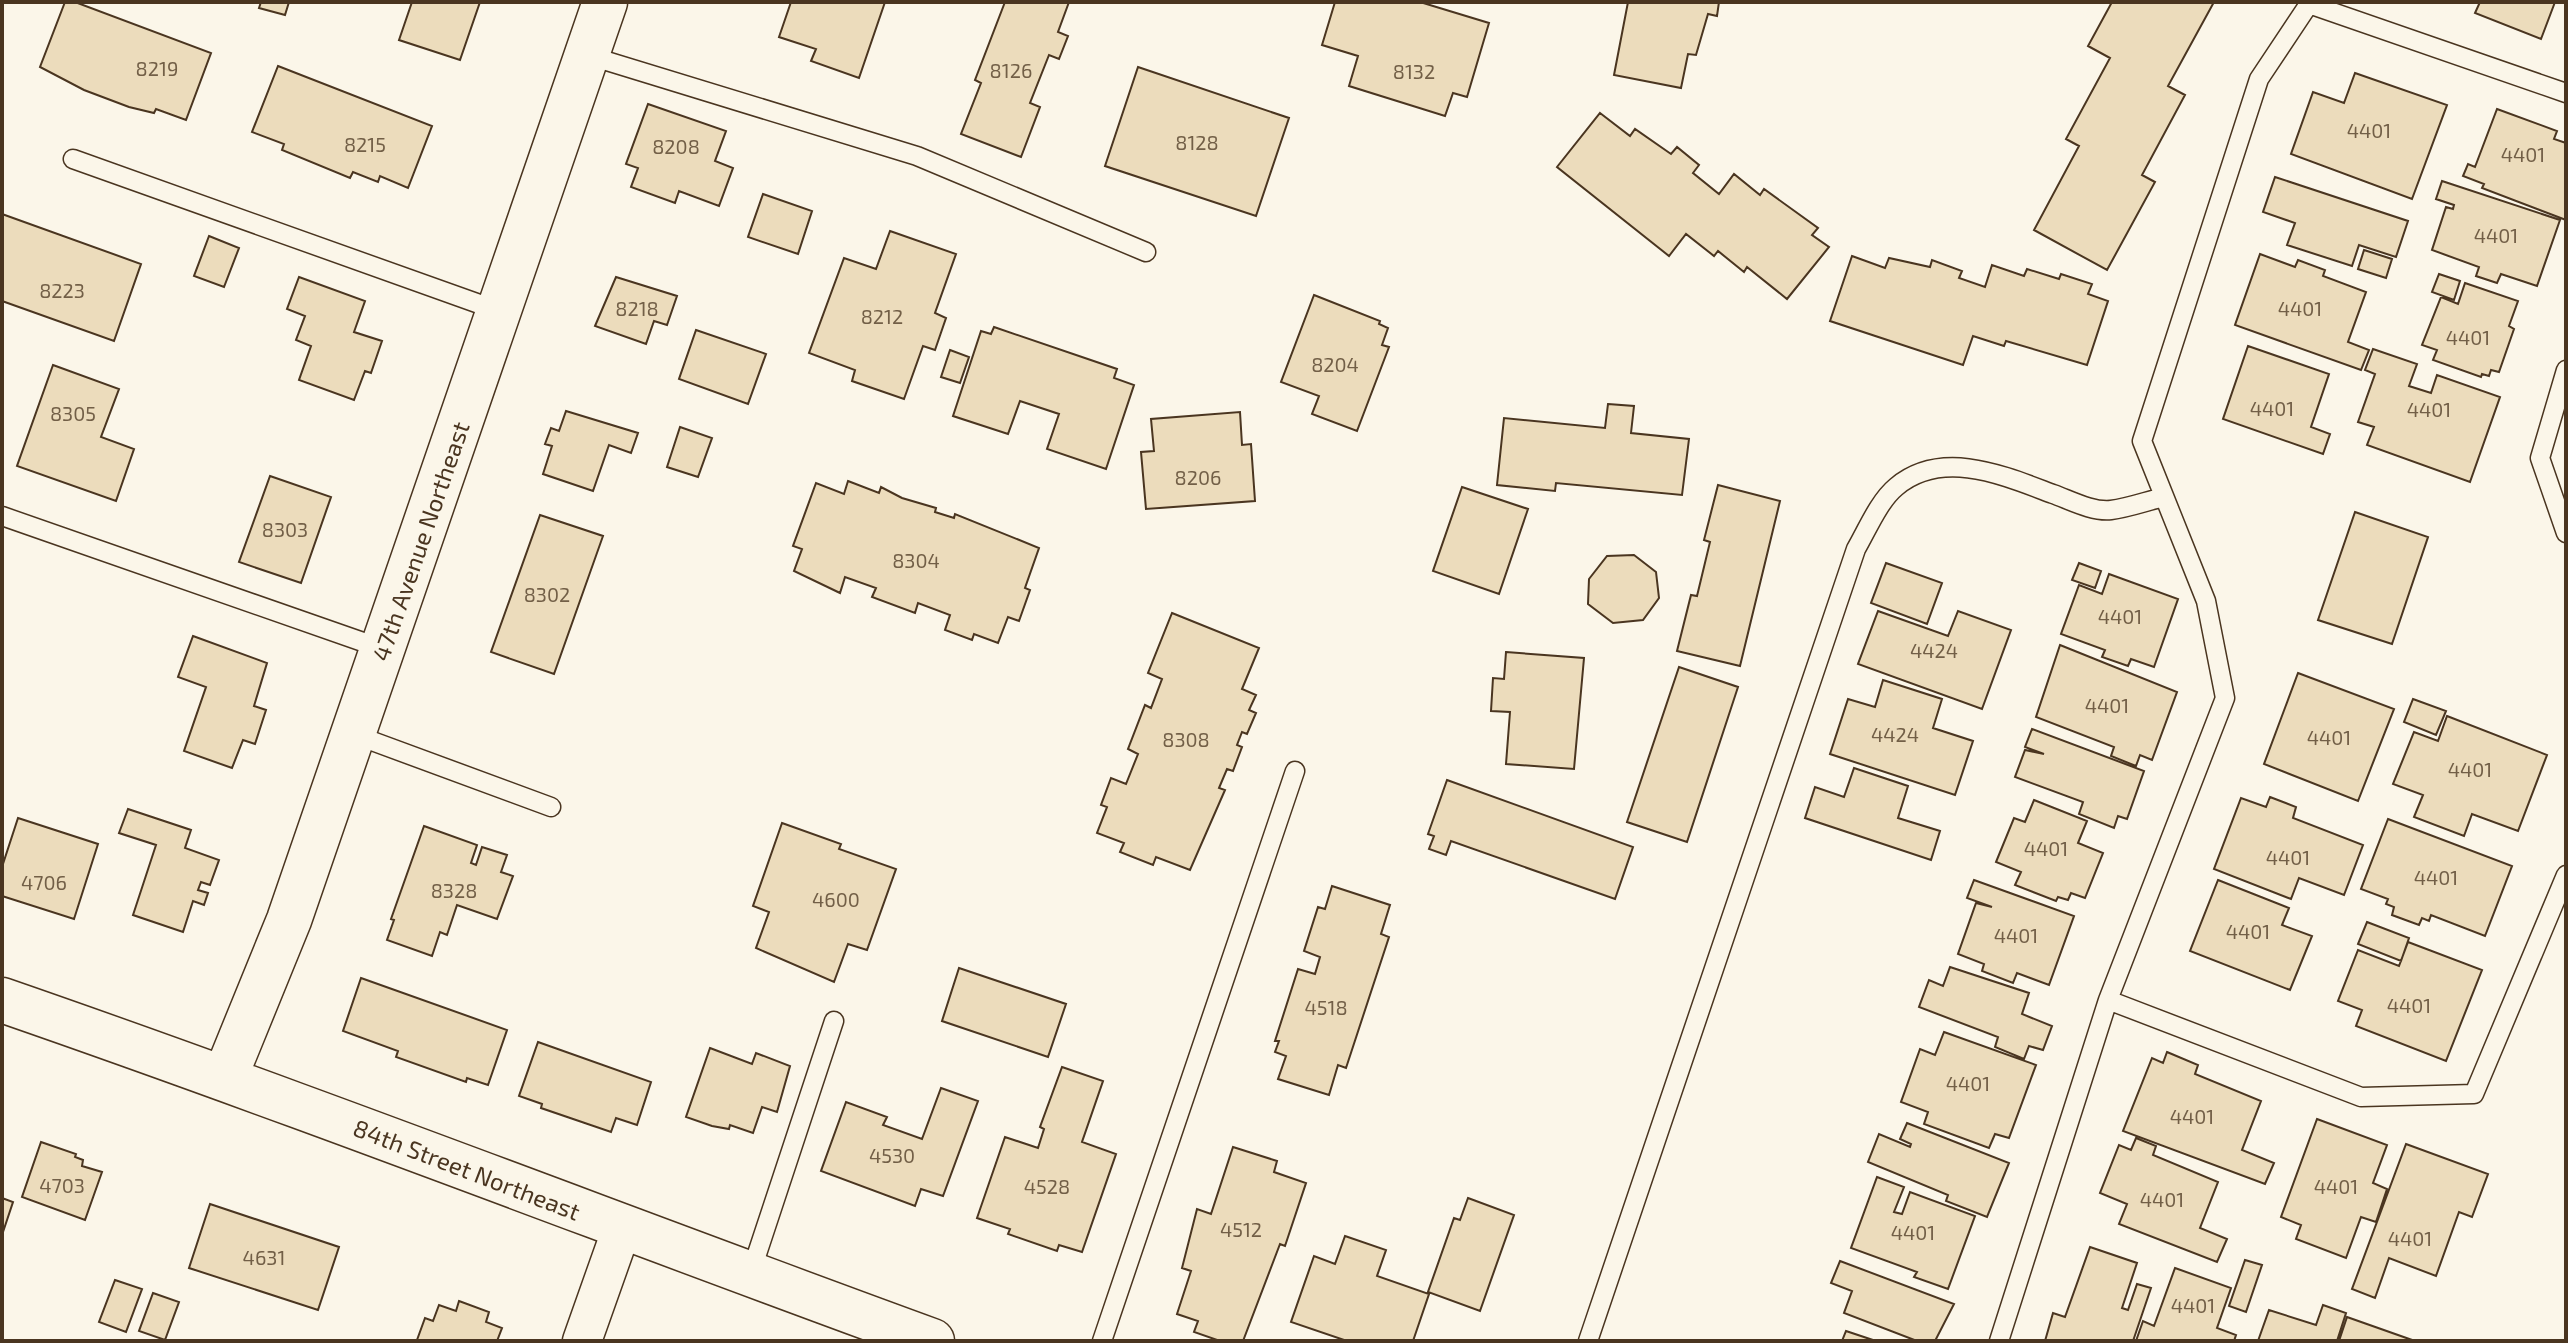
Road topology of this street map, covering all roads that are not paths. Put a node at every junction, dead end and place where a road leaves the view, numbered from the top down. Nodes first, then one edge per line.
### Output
1 (605, 2) edge
2 (587, 55) junction
3 (2566, 93) edge
4 (73, 159) dead end
5 (1146, 252) dead end
6 (499, 311) junction
7 (2566, 370) edge
8 (2164, 497) junction
9 (2, 516) edge
10 (2566, 533) edge
11 (383, 649) junction
12 (353, 734) junction
13 (1295, 771) dead end
14 (551, 807) dead end
15 (2566, 875) edge
16 (2, 1000) edge
17 (2108, 1000) junction
18 (834, 1021) dead end
19 (225, 1077) junction
20 (622, 1228) junction
21 (750, 1275) junction
22 (582, 1341) edge
23 (932, 1341) edge
24 (1102, 1341) edge
25 (1588, 1341) edge
26 (1999, 1341) edge

1 - 2 street, 47th Avenue Northeast
2 - 5 lane
2 - 6 street, 47th Avenue Northeast
3 - 8 lane
4 - 6 lane
6 - 11 street, 47th Avenue Northeast
7 - 10 lane
8 - 17 lane
8 - 25 lane
9 - 11 lane
11 - 12 street, 47th Avenue Northeast
12 - 14 lane
12 - 19 street, 47th Avenue Northeast
13 - 24 lane
15 - 17 lane
16 - 19 street, 84th Street Northeast
17 - 26 lane
18 - 21 lane
19 - 20 street, 84th Street Northeast
20 - 21 street, 84th Street Northeast
20 - 22 street
21 - 23 street, 84th Street Northeast

